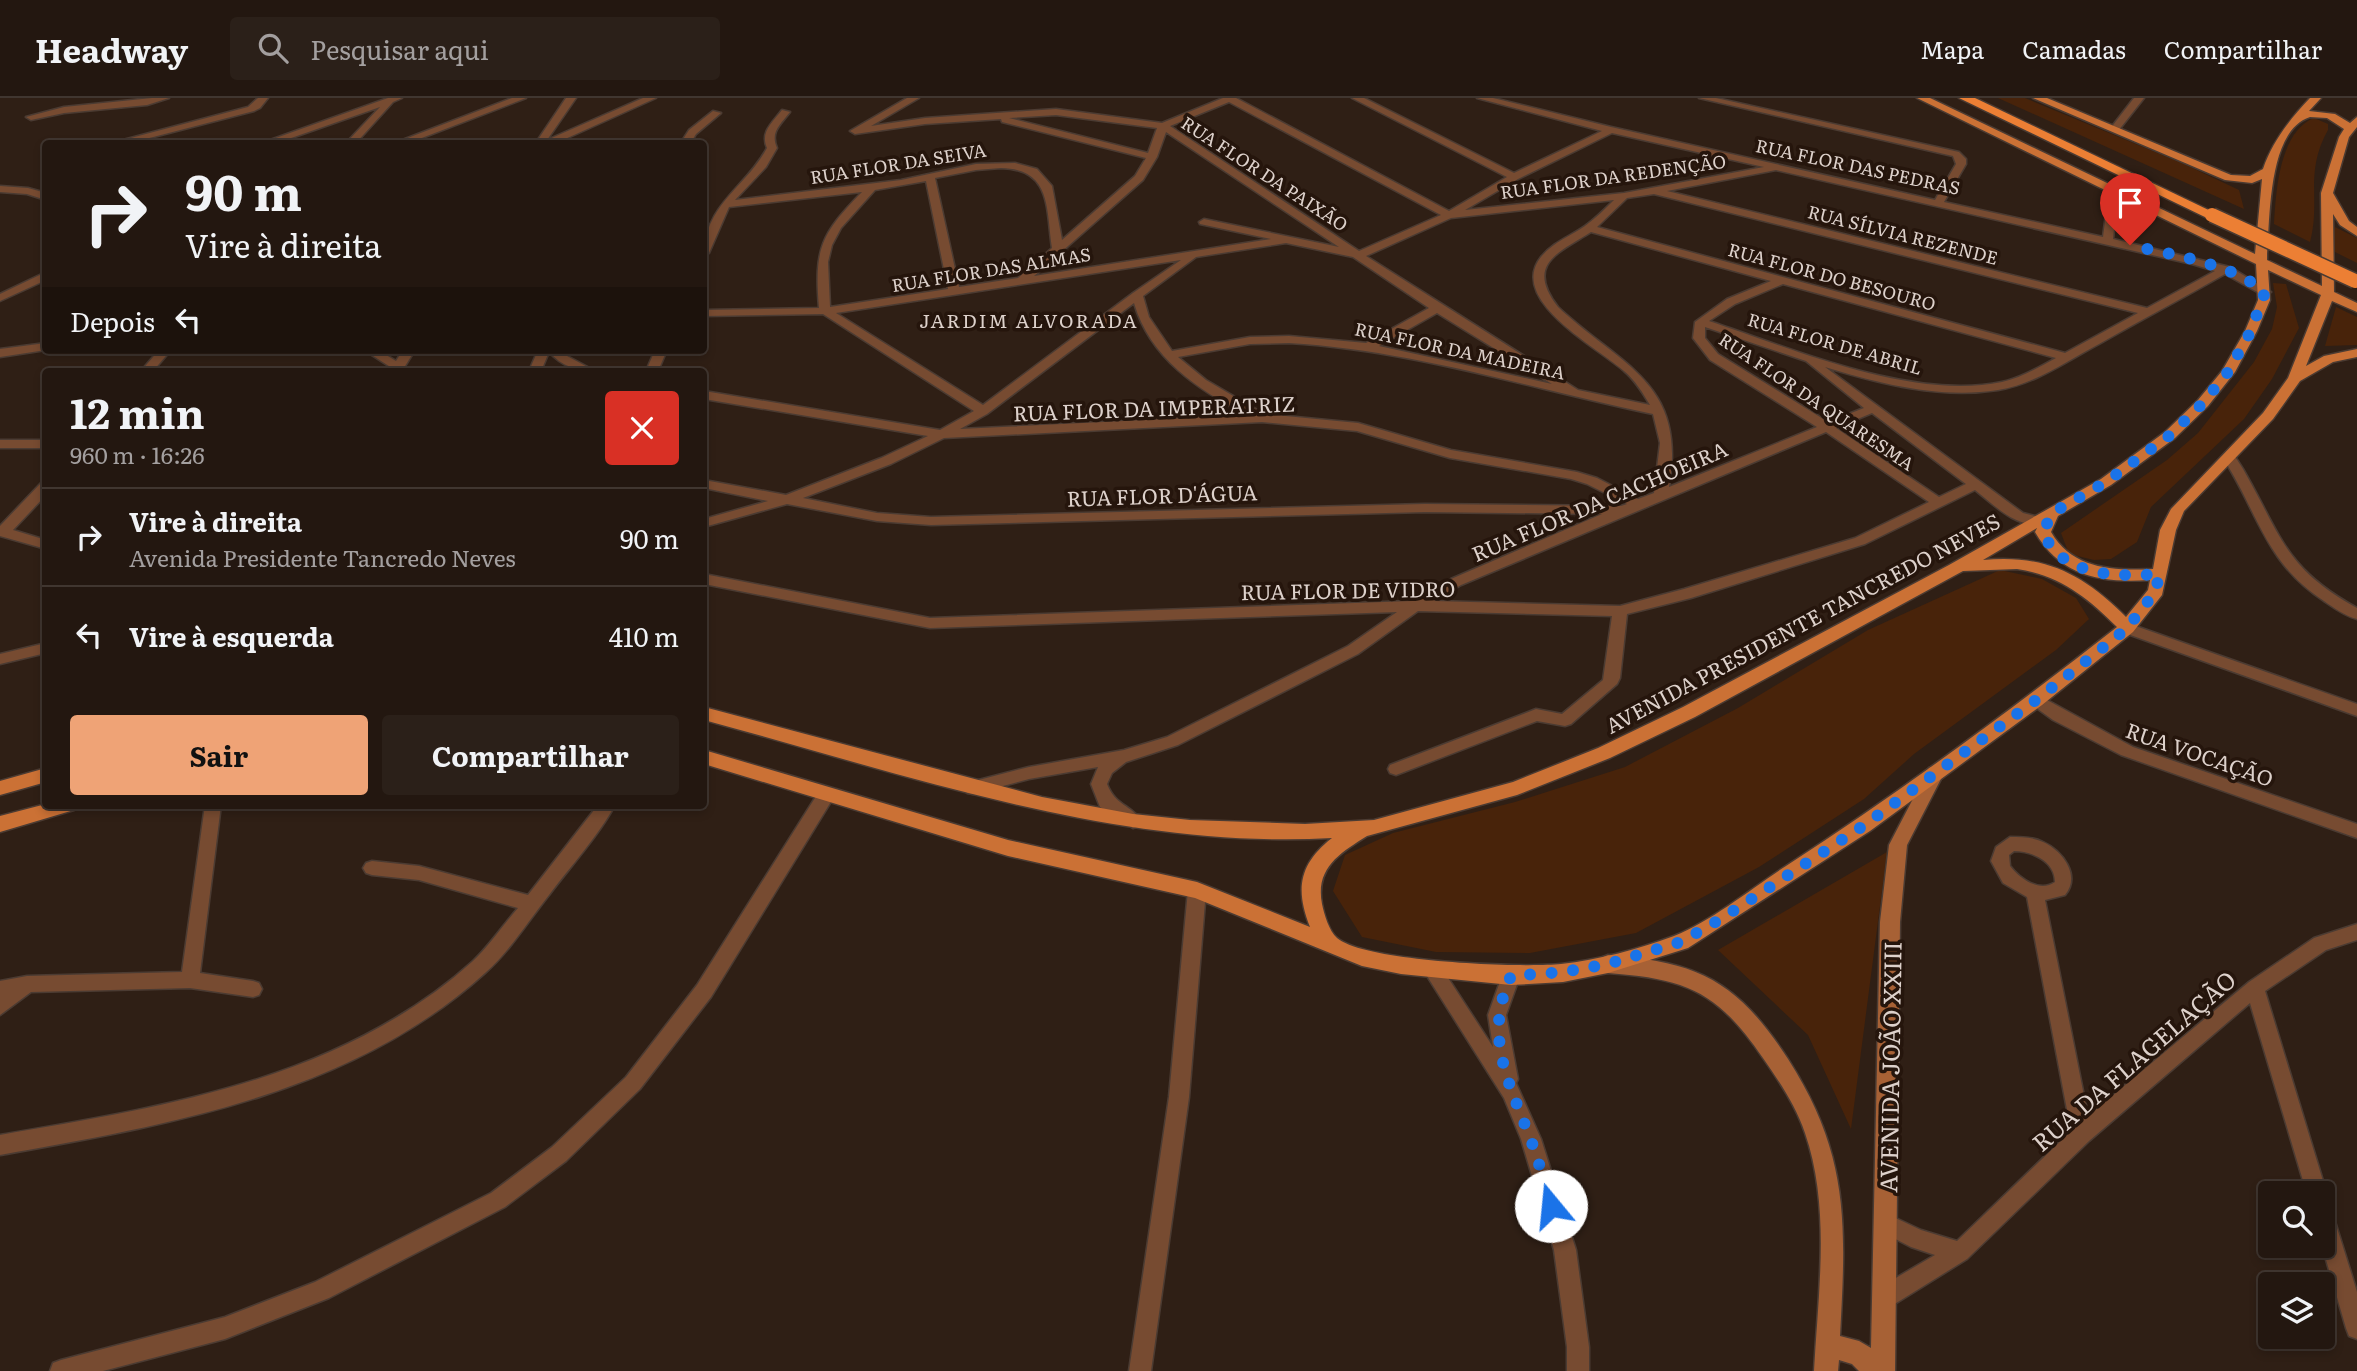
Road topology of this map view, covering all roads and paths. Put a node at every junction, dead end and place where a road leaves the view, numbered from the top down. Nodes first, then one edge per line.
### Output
1 (163, 98) edge
2 (263, 98) edge
3 (522, 98) edge
4 (571, 98) edge
5 (651, 98) edge
6 (914, 98) edge
7 (1229, 98) edge
8 (1357, 98) edge
9 (1485, 98) edge
10 (1704, 98) edge
11 (1755, 98) edge
12 (1922, 98) edge
13 (1965, 98) edge
14 (1993, 98) edge
15 (2038, 98) edge
16 (2139, 98) edge
17 (2315, 98) edge
18 (392, 99) edge
19 (1733, 104) junction
20 (785, 112) dead end
21 (716, 113) dead end
22 (987, 116) junction
23 (31, 117) dead end
24 (2296, 118) junction
25 (2354, 121) edge
26 (1163, 126) junction
27 (2115, 129) junction
28 (1611, 130) junction
29 (128, 140) edge
30 (274, 140) edge
31 (353, 140) edge
32 (407, 140) edge
33 (542, 140) edge
34 (554, 140) edge
35 (688, 140) edge
36 (1152, 158) junction
37 (1781, 167) junction
38 (2268, 171) junction
39 (1514, 177) junction
40 (930, 178) junction
41 (872, 187) junction
42 (0, 189) edge
43 (1649, 190) junction
44 (2114, 191) junction
45 (2327, 193) junction
46 (42, 196) edge
47 (1624, 196) junction
48 (1939, 202) junction
49 (725, 204) junction
50 (1449, 215) junction
51 (1203, 222) dead end
52 (1588, 228) junction
53 (2357, 232) edge
54 (2108, 240) junction
55 (1282, 241) junction
56 (707, 246) edge
57 (1058, 249) junction
58 (1196, 255) junction
59 (1359, 255) junction
60 (2262, 263) junction
61 (2226, 269) junction
62 (42, 277) edge
63 (2356, 277) edge
64 (1782, 281) junction
65 (1019, 283) junction
66 (2265, 292) junction
67 (955, 293) junction
68 (2328, 294) junction
69 (1137, 295) junction
70 (0, 298) edge
71 (2357, 308) edge
72 (1437, 309) junction
73 (825, 311) junction
74 (2148, 312) junction
75 (707, 313) edge
76 (1701, 322) junction
77 (1370, 346) junction
78 (42, 347) edge
79 (0, 353) edge
80 (2357, 353) edge
81 (162, 354) edge
82 (376, 354) edge
83 (558, 354) edge
84 (1801, 355) junction
85 (1169, 356) junction
86 (2066, 357) junction
87 (150, 368) edge
88 (396, 368) edge
89 (582, 368) edge
90 (2295, 378) junction
91 (1574, 393) junction
92 (707, 395) edge
93 (1874, 408) junction
94 (983, 411) junction
95 (1659, 411) junction
96 (1262, 418) junction
97 (1828, 428) junction
98 (942, 434) junction
99 (0, 444) edge
100 (42, 444) edge
101 (2229, 458) junction
102 (707, 485) edge
103 (1975, 485) junction
104 (42, 490) edge
105 (1660, 496) junction
106 (789, 499) junction
107 (1939, 503) junction
108 (1631, 507) junction
109 (2052, 513) junction
110 (707, 522) edge
111 (2026, 522) junction
112 (2, 531) edge
113 (42, 544) edge
114 (1955, 569) junction
115 (2159, 574) junction
116 (707, 580) edge
117 (1415, 606) junction
118 (1620, 611) junction
119 (2357, 614) edge
120 (2127, 628) junction
121 (42, 649) edge
122 (0, 659) edge
123 (2036, 700) junction
124 (2357, 710) edge
125 (707, 714) edge
126 (1124, 756) junction
127 (707, 758) edge
128 (1396, 769) dead end
129 (1935, 773) junction
130 (42, 776) edge
131 (0, 788) edge
132 (973, 788) junction
133 (826, 795) junction
134 (54, 809) edge
135 (212, 809) edge
136 (604, 809) edge
137 (1133, 821) junction
138 (0, 824) edge
139 (1374, 828) junction
140 (2357, 831) edge
141 (372, 868) dead end
142 (1197, 890) junction
143 (2035, 893) dead end
144 (532, 904) junction
145 (2357, 932) edge
146 (1331, 946) junction
147 (1608, 964) junction
148 (1433, 970) junction
149 (1511, 976) junction
150 (190, 980) junction
151 (27, 984) junction
152 (2255, 988) junction
153 (0, 989) edge
154 (253, 989) dead end
155 (0, 1007) edge
156 (1511, 1092) junction
157 (2082, 1134) junction
158 (0, 1145) edge
159 (2313, 1181) edge
160 (1887, 1224) junction
161 (1960, 1252) junction
162 (2335, 1255) edge
163 (1885, 1297) junction
164 (2357, 1328) edge
165 (1827, 1345) junction
166 (61, 1371) edge
167 (1140, 1371) edge
168 (1578, 1371) edge
169 (1826, 1371) edge
170 (1875, 1371) edge
171 (1883, 1371) edge

1 - 23 street
2 - 29 street
3 - 32 street
4 - 33 street
5 - 34 street
6 - 22 street, RUA FLOR DA PAIXÃO
7 - 26 street
7 - 50 street
8 - 39 street
9 - 28 street, RUA FLOR DAS PEDRAS
10 - 19 street
11 - 19 street
12 - 44 main road
13 - 63 highway, bridge
14 - 63 highway
15 - 27 main road
16 - 27 street
17 - 24 main road
17 - 25 main road
18 - 30 street
18 - 31 street
19 - 48 street
20 - 49 street
21 - 35 street
22 - 26 street, RUA FLOR DA PAIXÃO
22 - 36 street
24 - 25 main road
24 - 38 main road
25 - 45 main road
26 - 36 street
26 - 59 street, RUA FLOR DA PAIXÃO
27 - 38 main road
28 - 37 street, RUA FLOR DAS PEDRAS
28 - 39 street
36 - 57 street
37 - 43 street, RUA FLOR DA REDENÇÃO
37 - 48 street, RUA FLOR DAS PEDRAS
38 - 60 main road, AVENIDA PRESIDENTE TANCREDO NEVES
39 - 50 street
40 - 41 street, RUA FLOR DA SEIVA
40 - 57 street, RUA FLOR DA SEIVA
40 - 67 street
41 - 49 street, RUA FLOR DA SEIVA
41 - 73 street
42 - 46 street
43 - 47 street, RUA FLOR DA REDENÇÃO
43 - 74 street, RUA SÍLVIA REZENDE
44 - 54 street
44 - 60 main road
45 - 53 main road
45 - 68 main road
47 - 50 street, RUA FLOR DA REDENÇÃO
47 - 52 street
48 - 54 street, RUA FLOR DAS PEDRAS
49 - 56 street
50 - 59 street
51 - 55 street
52 - 64 street, RUA FLOR DO BESOURO
52 - 95 street
54 - 61 street, RUA FLOR DAS PEDRAS
55 - 58 street, RUA FLOR DAS ALMAS
55 - 59 street
57 - 65 street
58 - 65 street, RUA FLOR DAS ALMAS
58 - 69 street
59 - 72 street, RUA FLOR DA PAIXÃO
60 - 61 street, RUA FLOR DAS PEDRAS
60 - 66 main road, AVENIDA PRESIDENTE TANCREDO NEVES
60 - 68 main road
61 - 66 street, RUA FLOR DAS PEDRAS
61 - 74 street, RUA FLOR DE ABRIL
62 - 70 street
64 - 76 street, RUA FLOR DA QUARESMA
64 - 86 street, RUA FLOR DO BESOURO
65 - 67 street, RUA FLOR DAS ALMAS
66 - 109 main road, AVENIDA PRESIDENTE TANCREDO NEVES
67 - 73 street, RUA FLOR DAS ALMAS
68 - 71 main road
68 - 90 main road
69 - 85 street
69 - 94 street
72 - 77 street
72 - 91 street, RUA FLOR DA PAIXÃO
73 - 75 street, RUA FLOR DAS ALMAS
73 - 94 street
74 - 86 street, RUA FLOR DE ABRIL
76 - 84 street, RUA FLOR DE ABRIL
76 - 97 street, RUA FLOR DA QUARESMA
77 - 85 street, RUA FLOR DA MADEIRA
77 - 91 street, RUA FLOR DA MADEIRA
78 - 79 street
80 - 90 main road
81 - 87 street
82 - 88 street
83 - 89 street
84 - 86 street, RUA FLOR DE ABRIL
84 - 93 street
85 - 96 street
90 - 101 main road
91 - 95 street, RUA FLOR DA MADEIRA
92 - 98 street, RUA FLOR DA IMPERATRIZ
93 - 97 street, RUA FLOR DA CACHOEIRA
93 - 103 street
94 - 98 street
95 - 105 street
96 - 98 street, RUA FLOR DA IMPERATRIZ
96 - 108 street, RUA FLOR DA IMPERATRIZ
97 - 105 street, RUA FLOR DA CACHOEIRA
97 - 107 street, RUA FLOR DA QUARESMA
98 - 106 street
99 - 100 street
101 - 115 main road
101 - 119 street
102 - 106 street, RUA FLOR D'ÁGUA
103 - 107 street, RUA FLOR DE VIDRO
103 - 111 street
104 - 112 street
105 - 108 street, RUA FLOR DA CACHOEIRA
106 - 108 street, RUA FLOR D'ÁGUA
106 - 110 street
107 - 118 street, RUA FLOR DE VIDRO
108 - 117 street, RUA FLOR DA CACHOEIRA
109 - 111 main road, AVENIDA PRESIDENTE TANCREDO NEVES
109 - 115 main road
111 - 114 main road, AVENIDA PRESIDENTE TANCREDO NEVES
112 - 113 street
114 - 120 main road
114 - 139 main road, AVENIDA PRESIDENTE TANCREDO NEVES
115 - 120 main road
116 - 117 street, RUA FLOR DE VIDRO
117 - 118 street, RUA FLOR DE VIDRO
117 - 126 street, RUA FLOR DA CACHOEIRA
118 - 128 street
120 - 123 main road
120 - 124 street
121 - 122 street
123 - 129 main road
123 - 140 street, RUA VOCAÇÃO
125 - 132 main road, AVENIDA PRESIDENTE TANCREDO NEVES
126 - 132 street, RUA FLOR DA CACHOEIRA
126 - 137 street, RUA FLOR DA CACHOEIRA
127 - 133 main road
129 - 147 main road
129 - 160 main road, AVENIDA JOÃO XXIII
130 - 131 main road
132 - 137 main road, AVENIDA PRESIDENTE TANCREDO NEVES
133 - 142 main road
133 - 166 street
134 - 138 main road
135 - 150 street
136 - 144 street
137 - 139 main road, AVENIDA PRESIDENTE TANCREDO NEVES
139 - 146 main road
141 - 144 street
142 - 146 main road
142 - 167 street
143 - 157 street
144 - 158 street
145 - 152 street, RUA DA FLAGELAÇÃO
146 - 148 main road
147 - 149 main road
147 - 165 main road
148 - 149 main road
148 - 156 street
149 - 156 street
150 - 151 street
150 - 154 street
151 - 153 street
151 - 155 street
152 - 157 street, RUA DA FLAGELAÇÃO
152 - 159 street
156 - 168 street
157 - 161 street, RUA DA FLAGELAÇÃO
160 - 161 street
160 - 163 main road, AVENIDA JOÃO XXIII
161 - 163 street, RUA DA FLAGELAÇÃO
162 - 164 street
163 - 171 main road, AVENIDA JOÃO XXIII
165 - 169 main road
165 - 170 main road

